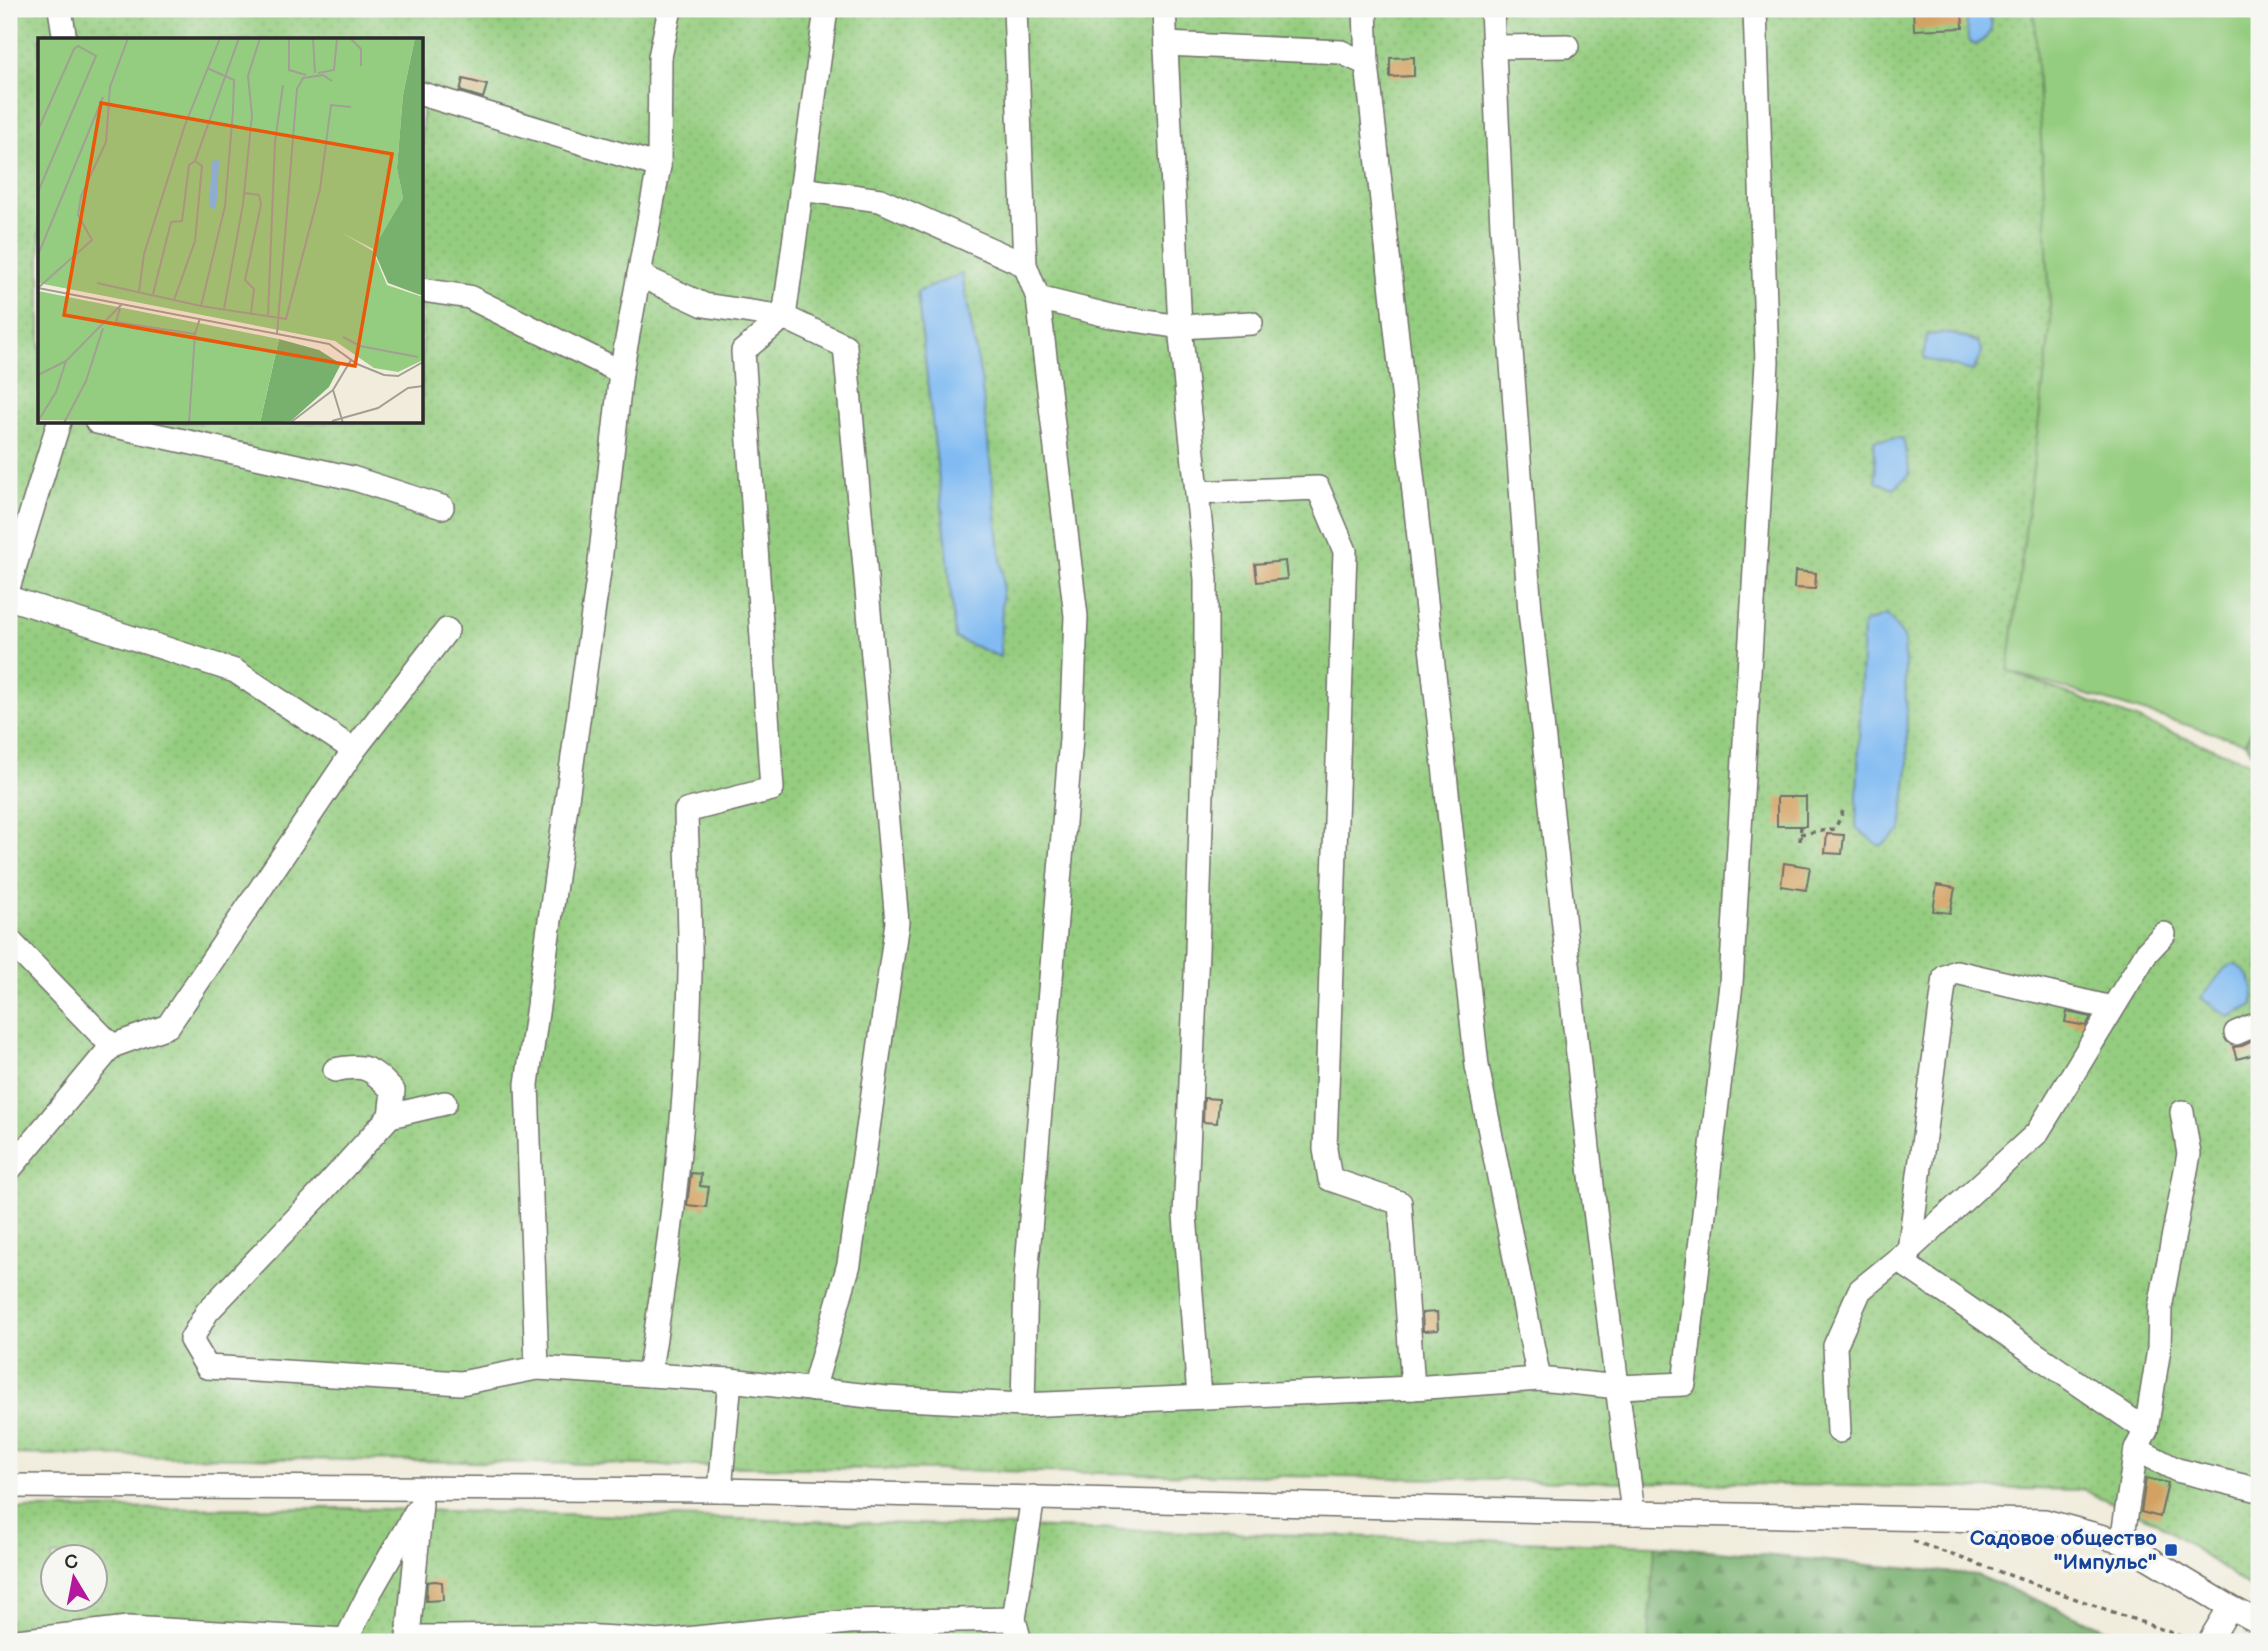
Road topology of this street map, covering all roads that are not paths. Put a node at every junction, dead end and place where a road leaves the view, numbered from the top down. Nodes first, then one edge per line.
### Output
1 (60, 9) edge
2 (670, 9) edge
3 (826, 9) edge
4 (1015, 9) edge
5 (1164, 9) edge
6 (1365, 9) edge
7 (1492, 9) edge
8 (1755, 9) edge
9 (65, 38) edge
10 (1166, 44) junction
11 (1567, 46) dead end
12 (1494, 47) junction
13 (1367, 64) junction
14 (424, 95) edge
15 (659, 166) junction
16 (802, 189) junction
17 (1025, 265) junction
18 (639, 275) junction
19 (424, 289) edge
20 (1038, 298) junction
21 (784, 317) junction
22 (1251, 323) dead end
23 (1180, 327) junction
24 (621, 372) junction
25 (58, 424) edge
26 (106, 424) edge
27 (1197, 494) junction
28 (442, 507) dead end
29 (9, 585) edge
30 (9, 598) edge
31 (447, 630) dead end
32 (354, 750) junction
33 (2164, 934) dead end
34 (9, 940) edge
35 (2112, 1008) junction
36 (2259, 1023) edge
37 (2236, 1033) dead end
38 (112, 1046) junction
39 (335, 1070) dead end
40 (446, 1103) dead end
41 (2182, 1112) dead end
42 (390, 1116) junction
43 (9, 1170) edge
44 (1909, 1250) junction
45 (537, 1368) junction
46 (649, 1375) junction
47 (1539, 1379) junction
48 (730, 1380) junction
49 (1619, 1387) junction
50 (1413, 1388) junction
51 (813, 1390) junction
52 (1199, 1398) junction
53 (1023, 1405) junction
54 (1839, 1431) dead end
55 (2141, 1439) junction
56 (9, 1486) edge
57 (720, 1490) junction
58 (2259, 1490) edge
59 (425, 1496) junction
60 (1033, 1497) junction
61 (1633, 1513) junction
62 (2122, 1542) junction
63 (2230, 1607) junction
64 (1014, 1619) junction
65 (2259, 1622) edge
66 (971, 1631) edge
67 (408, 1639) edge
68 (698, 1640) edge
69 (346, 1641) edge
70 (9, 1642) edge
71 (657, 1642) edge
72 (1020, 1642) edge
73 (2208, 1642) edge

1 - 9 street
2 - 15 street
3 - 16 street
4 - 17 street
5 - 10 street
6 - 13 street
7 - 12 street
8 - 49 street
10 - 13 street
10 - 23 street
11 - 12 street
12 - 49 street
13 - 47 street
14 - 15 street
15 - 18 street
16 - 17 street
16 - 21 street
17 - 20 street
18 - 21 street
18 - 24 street
19 - 24 street
20 - 23 street
20 - 53 street
21 - 46 street
21 - 51 street
22 - 23 street
23 - 27 street
24 - 45 street
25 - 29 street
26 - 28 street
27 - 50 street
27 - 52 street
30 - 32 street
31 - 32 street
32 - 38 street
33 - 35 street
34 - 38 street
35 - 44 street
35 - 44 street
36 - 37 street
38 - 43 street
39 - 42 street
40 - 42 street
41 - 55 street
42 - 45 street
44 - 54 street
44 - 55 street
45 - 46 street
46 - 48 street
47 - 49 street
47 - 50 street
48 - 51 street
48 - 57 street
49 - 61 street
50 - 52 street
51 - 53 street
52 - 53 street
55 - 58 street
55 - 62 street
56 - 59 street
57 - 59 street
57 - 60 street
59 - 67 street
59 - 69 street
60 - 61 street
60 - 64 street
61 - 62 street
62 - 63 street
63 - 65 street
63 - 73 street
64 - 66 street
64 - 72 street
66 - 68 street
67 - 71 street
68 - 71 street
69 - 70 street

